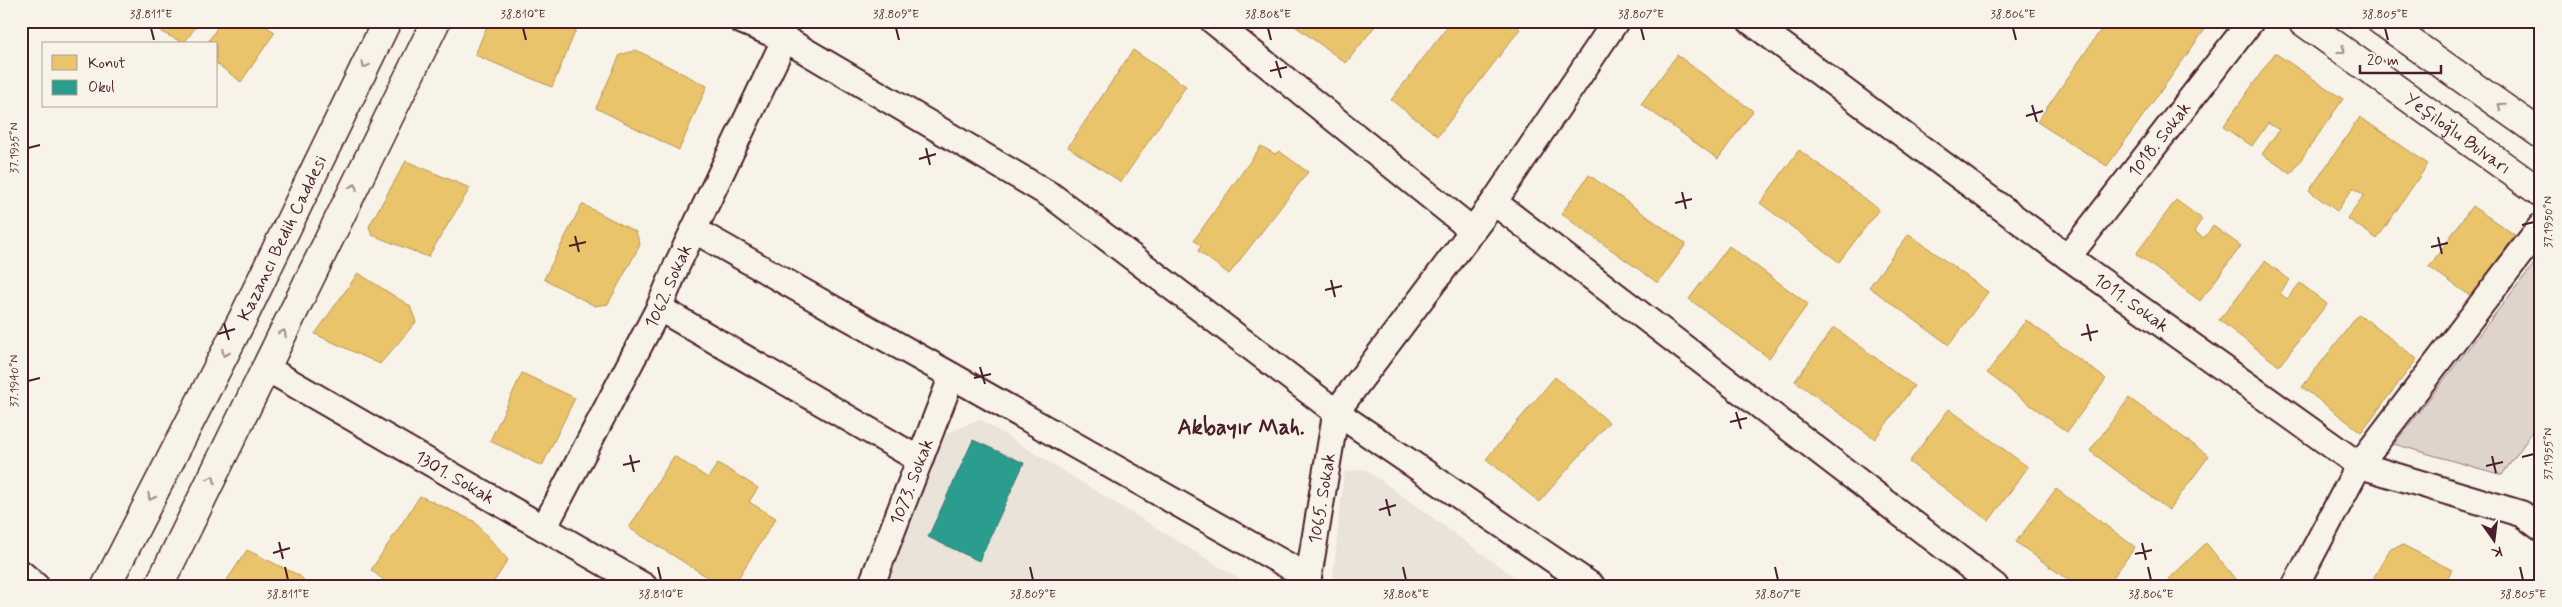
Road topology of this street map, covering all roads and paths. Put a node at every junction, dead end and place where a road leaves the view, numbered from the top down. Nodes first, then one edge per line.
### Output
1 (387, 21) edge
2 (436, 21) edge
3 (742, 21) edge
4 (1213, 21) edge
5 (1616, 21) edge
6 (1750, 21) edge
7 (2251, 21) edge
8 (2302, 21) edge
9 (2381, 21) edge
10 (785, 40) junction
11 (2541, 134) edge
12 (2541, 193) edge
13 (1494, 202) junction
14 (2541, 226) edge
15 (694, 230) junction
16 (1472, 230) junction
17 (2068, 257) junction
18 (660, 308) junction
19 (266, 368) junction
20 (952, 376) junction
21 (1336, 412) junction
22 (920, 460) junction
23 (2359, 465) junction
24 (544, 528) junction
25 (2541, 528) edge
26 (21, 573) edge
27 (1307, 581) edge
28 (36, 586) edge
29 (106, 586) edge
30 (159, 586) edge
31 (644, 586) edge
32 (871, 586) edge
33 (1592, 586) edge
34 (1995, 586) edge
35 (2295, 586) edge

1 -> 29 main road, Kazancı Bedih Caddesi
19 -> 2 main road
3 - 10 street
4 - 16 street
5 - 13 street
6 - 17 street, 1011. Sokak
7 - 17 street, 1018. Sokak
8 -> 12 main road, Yeşiloğlu Bulvarı
11 -> 9 main road
10 - 15 street, 1062. Sokak
10 - 21 street
13 - 16 street
13 - 34 street
14 - 23 street
15 - 18 street, 1062. Sokak
15 - 20 street
16 - 21 street
17 - 23 street, 1011. Sokak
18 - 22 street
18 - 24 street, 1062. Sokak
19 - 24 street, 1301. Sokak
30 -> 19 main road
20 - 22 street, 1073. Sokak
20 - 27 street
21 - 27 street, 1065. Sokak
21 - 33 street
22 - 32 street, 1073. Sokak
23 - 25 street, 1011. Sokak
23 - 35 street
24 - 31 street, 1301. Sokak
26 - 28 street

